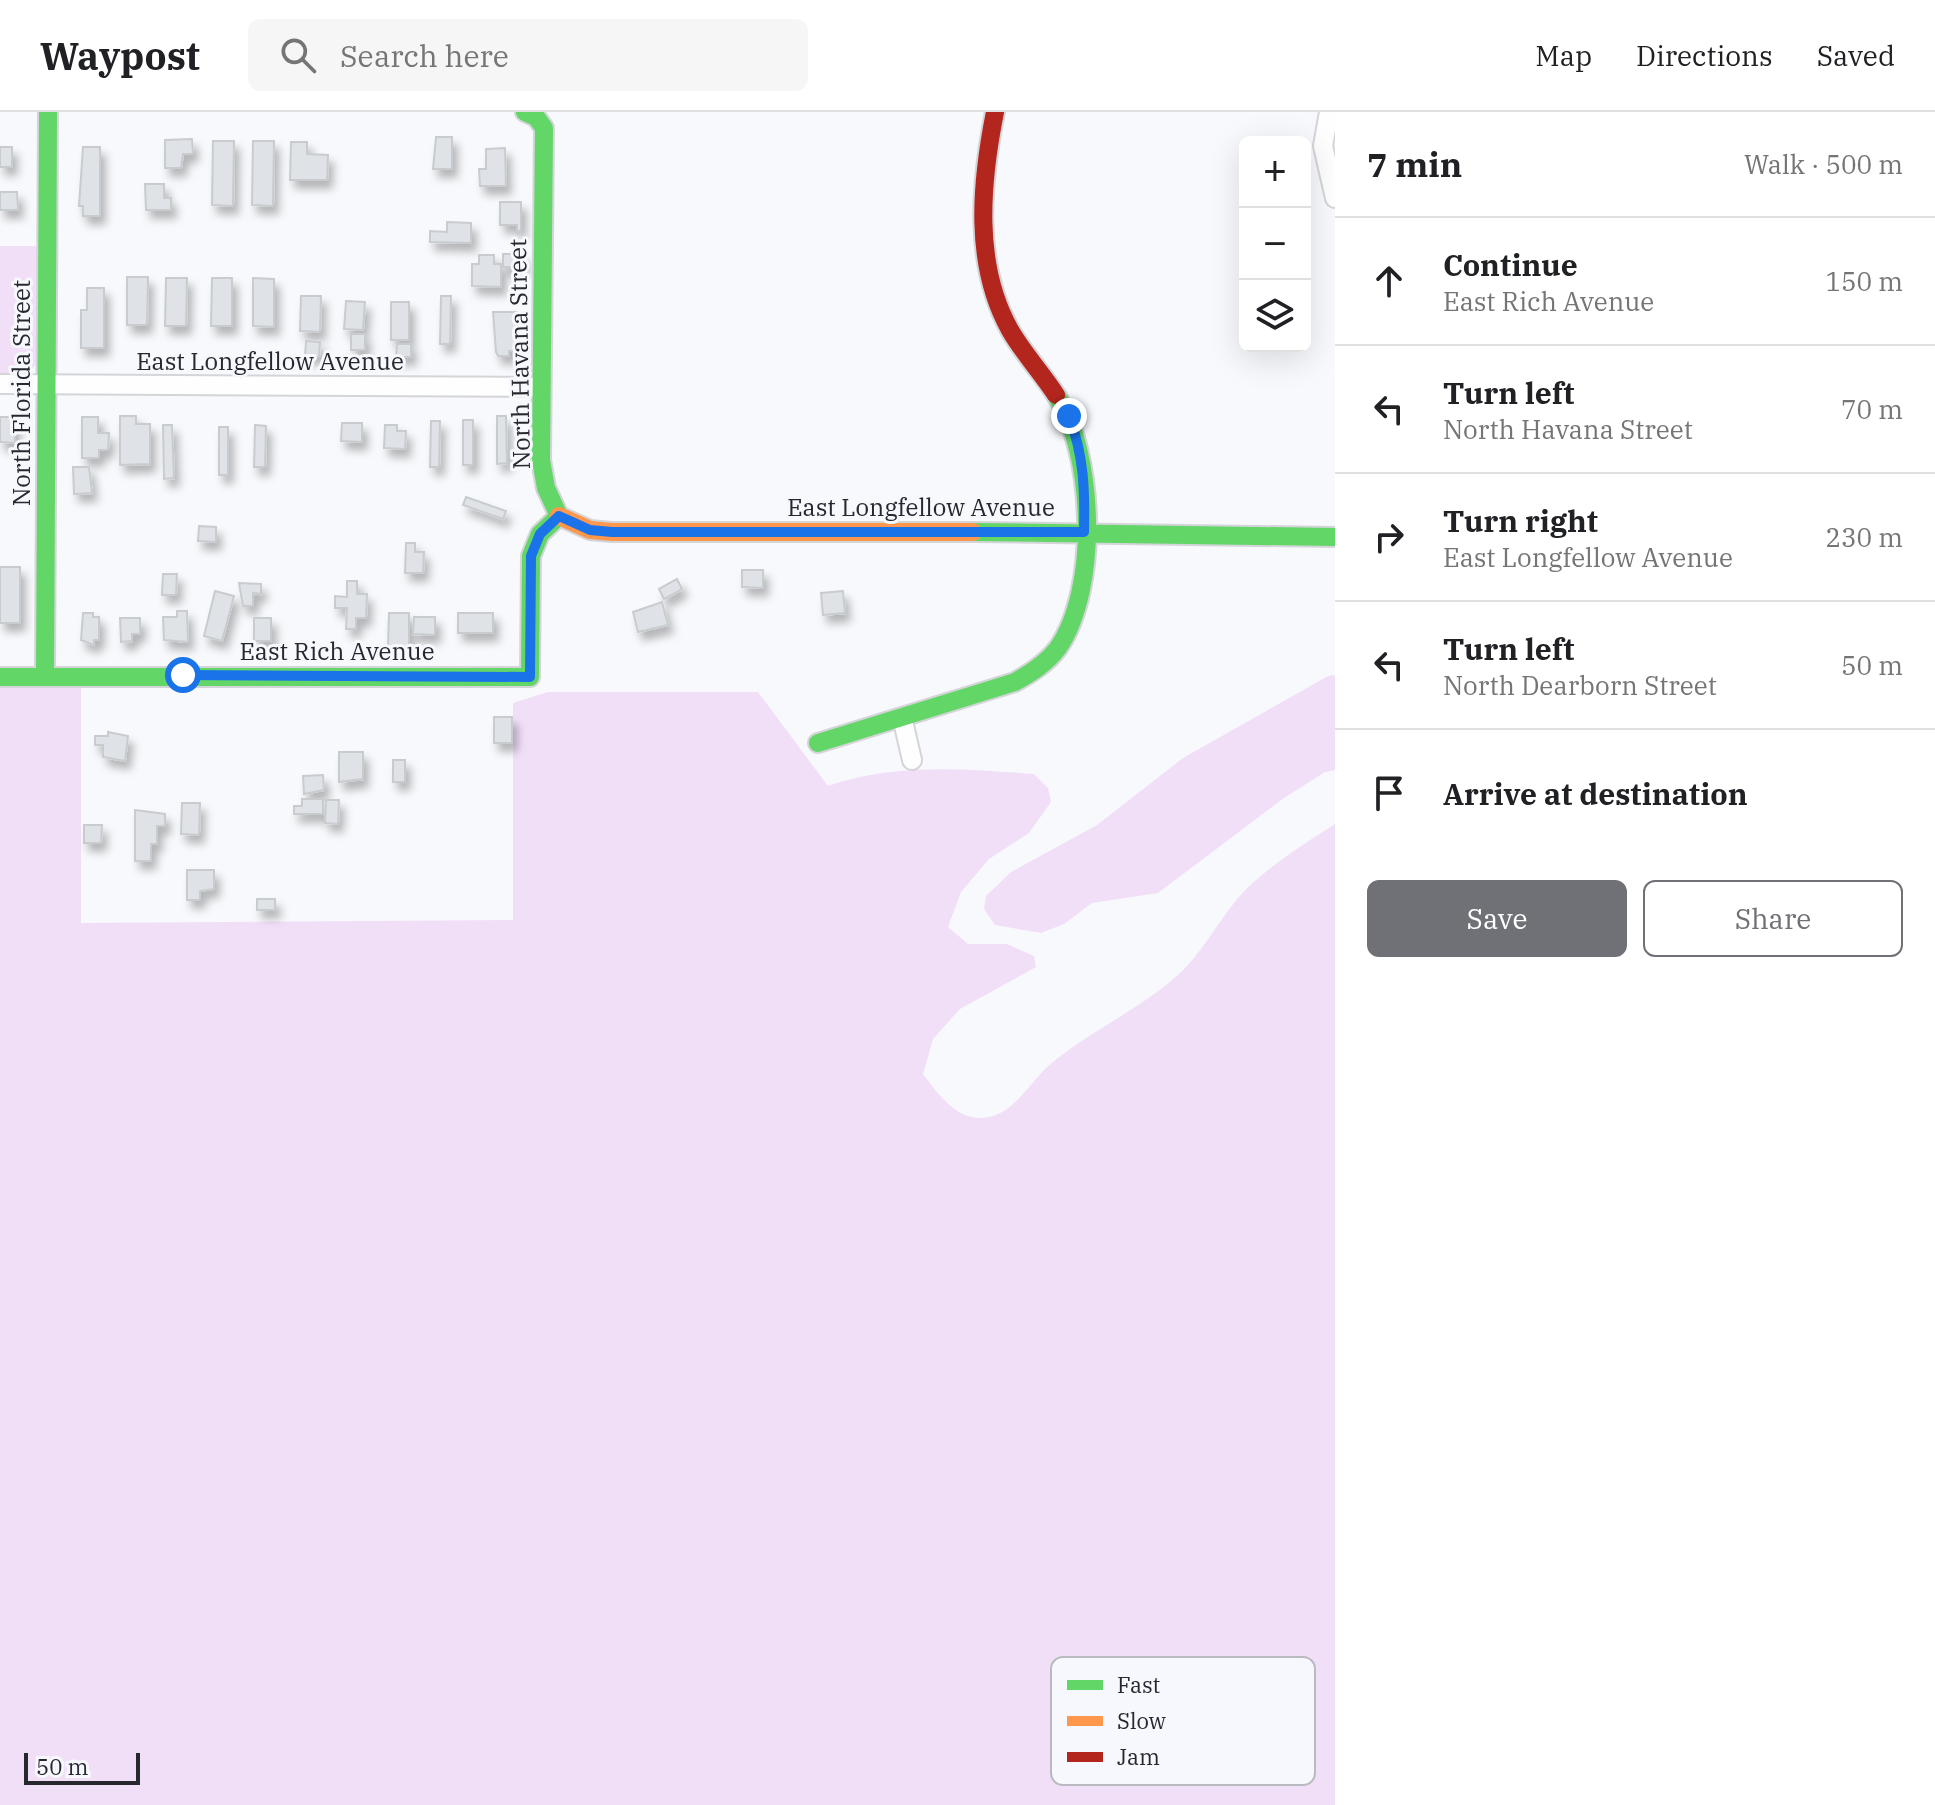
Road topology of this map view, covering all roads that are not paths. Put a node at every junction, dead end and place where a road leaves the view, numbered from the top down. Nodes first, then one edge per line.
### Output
1 (48, 112) edge
2 (995, 112) edge
3 (1329, 112) edge
4 (531, 114) edge
5 (1335, 198) edge
6 (0, 384) edge
7 (46, 385) junction
8 (541, 387) junction
9 (559, 516) junction
10 (1084, 532) junction
11 (1335, 537) edge
12 (45, 674) junction
13 (0, 677) edge
14 (902, 717) junction
15 (818, 743) dead end
16 (912, 760) dead end

1 - 7 street, North Florida Street
2 - 10 street
3 - 5 street
4 - 8 street, North Havana Street
6 - 7 street, East Longfellow Avenue
7 - 8 street, East Longfellow Avenue
7 - 12 street, North Florida Street
8 - 9 street, North Havana Street
9 - 10 street, East Longfellow Avenue
9 - 12 street, East Rich Avenue
10 - 11 street, East Longfellow Avenue
10 - 14 street
12 - 13 street, East Rich Avenue
14 - 15 street
14 - 16 street

